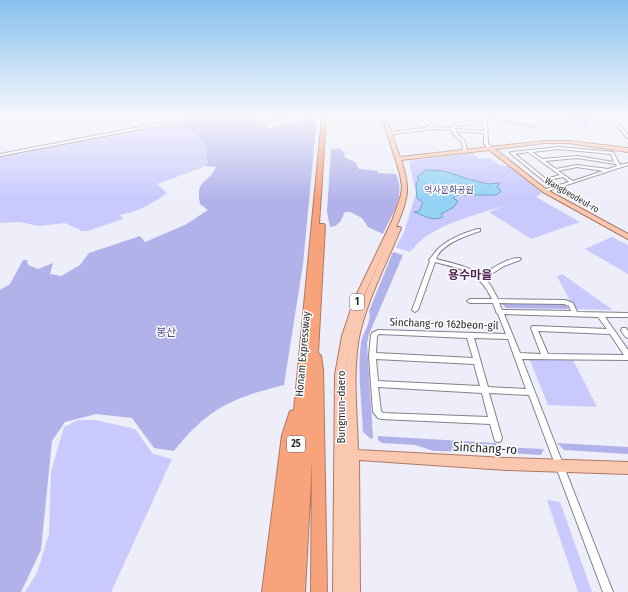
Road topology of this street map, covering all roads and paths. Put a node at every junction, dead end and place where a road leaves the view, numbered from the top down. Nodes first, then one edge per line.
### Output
1 (52, 145) edge
2 (322, 145) edge
3 (327, 145) edge
4 (395, 145) edge
5 (397, 145) edge
6 (466, 145) edge
7 (487, 145) edge
8 (524, 145) edge
9 (580, 145) edge
10 (508, 146) junction
11 (491, 148) junction
12 (479, 150) junction
13 (628, 150) edge
14 (528, 151) junction
15 (464, 152) junction
16 (0, 155) edge
17 (500, 156) junction
18 (401, 159) junction
19 (541, 160) junction
20 (616, 163) junction
21 (628, 164) edge
22 (619, 167) junction
23 (555, 170) junction
24 (608, 170) junction
25 (563, 176) junction
26 (572, 182) junction
27 (545, 191) junction
28 (478, 230) dead end
29 (628, 237) edge
30 (518, 259) dead end
31 (432, 260) junction
32 (480, 278) junction
33 (470, 301) dead end
34 (495, 301) junction
35 (415, 310) dead end
36 (499, 312) junction
37 (575, 313) junction
38 (600, 314) junction
39 (628, 315) edge
40 (628, 330) edge
41 (612, 332) junction
42 (470, 336) junction
43 (628, 336) edge
44 (510, 337) junction
45 (314, 339) junction
46 (372, 356) junction
47 (518, 356) junction
48 (545, 356) junction
49 (628, 357) edge
50 (477, 361) junction
51 (375, 384) junction
52 (485, 390) junction
53 (531, 392) junction
54 (300, 396) junction
55 (494, 421) junction
56 (498, 438) dead end
57 (347, 454) junction
58 (560, 465) junction
59 (628, 468) edge
60 (270, 592) edge
61 (284, 592) edge
62 (297, 592) edge
63 (319, 592) edge
64 (340, 592) edge
65 (353, 592) edge
66 (608, 592) edge

1 - 16 street
2 - 54 highway, Honam Expressway / 25
3 - 45 highway, Honam Expressway / 25
4 - 18 main road, Bungmun-daero / 1
5 - 18 main road, Bungmun-daero / 1
6 - 15 street
7 - 11 street
8 - 10 main road
9 - 13 main road
10 - 11 main road
10 - 17 main road
11 - 12 main road
11 - 17 main road, Wangbeodeul-ro
12 - 15 main road
12 - 17 main road
14 - 19 street
14 - 20 street
14 - 25 street
15 - 18 main road
17 - 27 main road, Wangbeodeul-ro
18 - 57 main road, Bungmun-daero / 1
18 - 57 main road, Bungmun-daero / 1
19 - 20 street
19 - 23 street
20 - 22 street
21 - 22 street
22 - 24 street
23 - 24 street
23 - 25 street
24 - 26 street
25 - 26 street
26 - 27 street
27 - 29 main road, Wangbeodeul-ro
28 - 31 street, Sinchang-ro 162beon-gil
30 - 32 street
31 - 32 street, Sinchang-ro 162beon-gil
31 - 35 street, Sinchang-ro 162beon-gil
32 - 34 street, Sinchang-ro 162beon-gil
33 - 34 street
34 - 36 street, Sinchang-ro 162beon-gil
34 - 37 street
36 - 37 street
36 - 44 street, Sinchang-ro 162beon-gil
37 - 38 street
38 - 39 street
38 - 41 street
40 - 43 street
41 - 48 street
41 - 49 street
42 - 44 street, Sinchang-ro 162beon-gil
42 - 46 street, Sinchang-ro 162beon-gil
42 - 50 street
44 - 47 street, Sinchang-ro 162beon-gil
45 - 62 highway, Honam Expressway / 25
45 - 63 highway
46 - 50 street
46 - 51 street
47 - 48 street
47 - 53 street, Sinchang-ro 162beon-gil
48 - 49 street
50 - 52 street
51 - 52 street
51 - 55 street
52 - 53 street
52 - 55 street
53 - 58 street, Sinchang-ro 162beon-gil
54 - 60 highway
54 - 61 highway, Honam Expressway / 25
55 - 56 street
57 - 58 main road, Sinchang-ro
57 - 64 main road, Bungmun-daero / 1
57 - 65 main road, Bungmun-daero / 1
58 - 59 main road, Sinchang-ro
58 - 66 street, Sinchang-ro 162beon-gil

